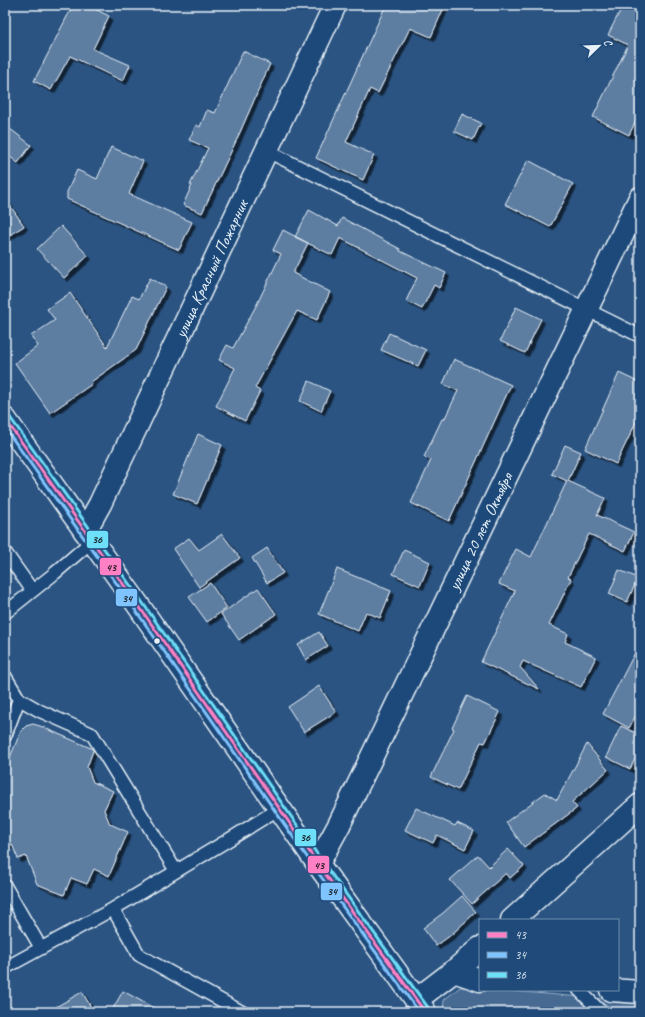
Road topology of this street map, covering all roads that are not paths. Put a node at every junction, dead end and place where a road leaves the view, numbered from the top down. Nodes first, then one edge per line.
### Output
1 (335, 5) edge
2 (266, 150) junction
3 (640, 198) edge
4 (586, 311) junction
5 (640, 336) edge
6 (5, 419) edge
7 (88, 536) junction
8 (5, 552) edge
9 (32, 590) junction
10 (5, 613) edge
11 (5, 676) edge
12 (19, 699) junction
13 (5, 736) edge
14 (640, 805) edge
15 (280, 808) junction
16 (318, 864) junction
17 (176, 871) junction
18 (5, 886) edge
19 (113, 908) junction
20 (513, 919) edge
21 (41, 948) junction
22 (479, 949) edge
23 (5, 968) edge
24 (454, 971) junction
25 (479, 980) edge
26 (580, 991) edge
27 (619, 991) edge
28 (640, 992) edge
29 (421, 1006) edge
30 (242, 1012) edge
31 (604, 1012) edge

1 - 2 street, улица Красный Пожарник
2 - 4 lane
2 - 7 street, улица Красный Пожарник
3 - 4 street, улица 20 лет Октября
4 - 5 lane
4 - 16 street, улица 20 лет Октября
6 - 7 street
7 - 9 lane
7 - 15 street
8 - 9 lane
9 - 10 lane
11 - 12 lane
12 - 13 lane
12 - 17 lane
14 - 20 street
15 - 16 street
15 - 17 lane
16 - 29 street
17 - 19 lane
18 - 21 lane
19 - 21 lane
19 - 30 lane
21 - 23 lane
22 - 24 street
24 - 25 street
24 - 29 street
26 - 31 lane
27 - 28 street

